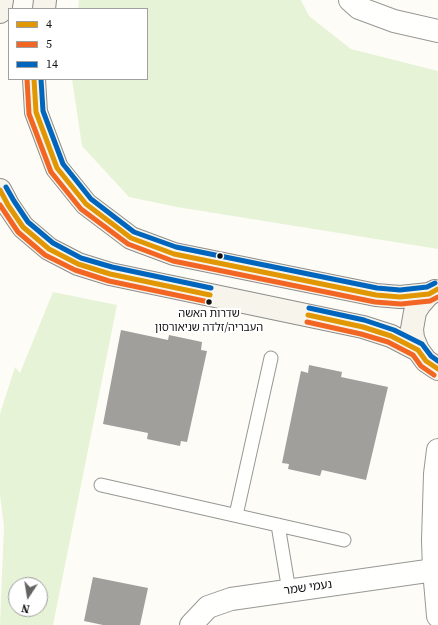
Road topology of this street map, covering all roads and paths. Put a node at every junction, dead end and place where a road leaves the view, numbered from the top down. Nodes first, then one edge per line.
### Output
1 (2, 0) edge
2 (350, 0) edge
3 (0, 12) edge
4 (438, 30) edge
5 (34, 80) edge
6 (0, 190) edge
7 (433, 292) edge
8 (418, 350) junction
9 (271, 358) dead end
10 (438, 369) edge
11 (438, 450) edge
12 (101, 485) dead end
13 (236, 516) junction
14 (278, 525) junction
15 (344, 540) dead end
16 (436, 569) edge
17 (289, 590) junction
18 (438, 616) edge
19 (191, 625) edge

1 - 3 street
2 - 4 street
5 - 7 street
6 - 8 street
7 - 8 street
8 - 10 street
9 - 13 lane
11 - 16 street
12 - 13 lane
13 - 14 lane
14 - 15 lane
14 - 17 lane
16 - 17 street, נעמי שמר
16 - 18 street
17 - 19 street, נעמי שמר

